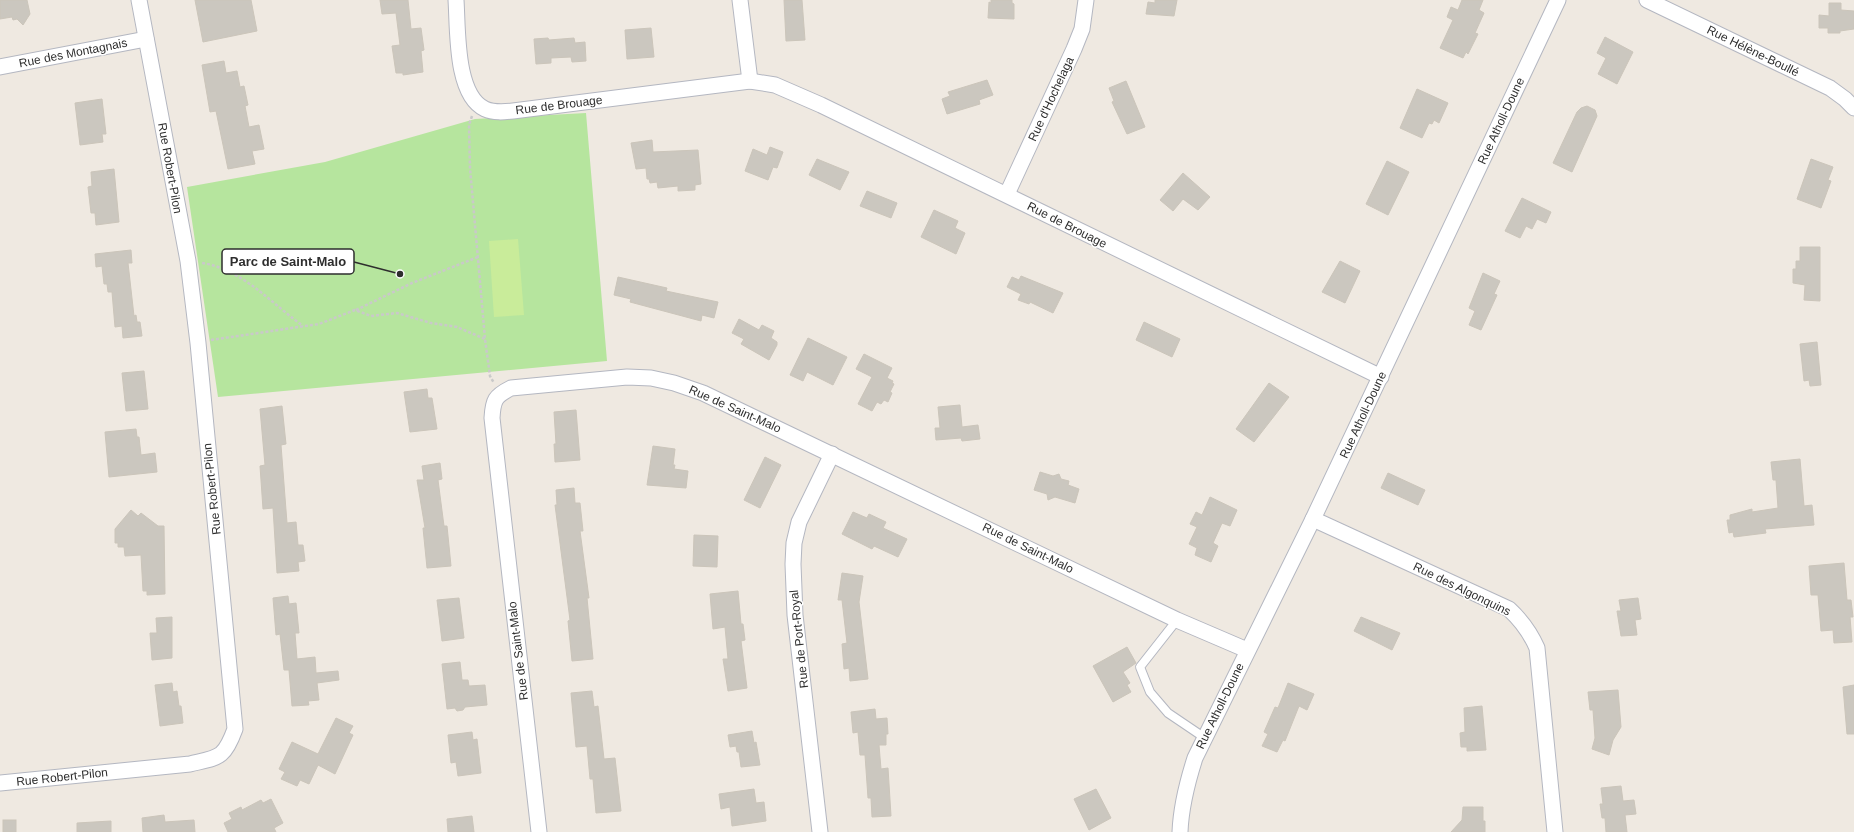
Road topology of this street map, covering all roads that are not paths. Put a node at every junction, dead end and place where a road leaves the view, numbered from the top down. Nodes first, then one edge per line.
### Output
1 (139, 0) edge
2 (456, 0) edge
3 (740, 0) edge
4 (1086, 0) edge
5 (1558, 0) edge
6 (1648, 0) edge
7 (146, 39) junction
8 (0, 67) edge
9 (750, 81) junction
10 (1854, 108) edge
11 (1007, 194) junction
12 (1381, 377) junction
13 (832, 454) junction
14 (1313, 519) junction
15 (1177, 620) junction
16 (1247, 650) junction
17 (1205, 738) junction
18 (0, 783) edge
19 (539, 832) edge
20 (820, 832) edge
21 (1180, 832) edge
22 (1555, 832) edge

1 - 7 street, Rue Robert-Pilon
2 - 9 street, Rue de Brouage
3 - 9 street
4 - 11 street, Rue d'Hochelaga
5 - 12 street, Rue Atholl-Doune
6 - 10 street, Rue Hélène-Boullé
7 - 8 street, Rue des Montagnais
7 - 18 street, Rue Robert-Pilon
9 - 11 street, Rue de Brouage
11 - 12 street, Rue de Brouage
12 - 14 street, Rue Atholl-Doune
13 - 15 street, Rue de Saint-Malo
13 - 19 street, Rue de Saint-Malo
13 - 20 street, Rue de Port-Royal
14 - 16 street, Rue Atholl-Doune
14 - 22 street, Rue des Algonquins
15 - 16 street, Rue de Saint-Malo
15 - 17 lane
16 - 17 street, Rue Atholl-Doune
17 - 21 street, Rue Atholl-Doune

